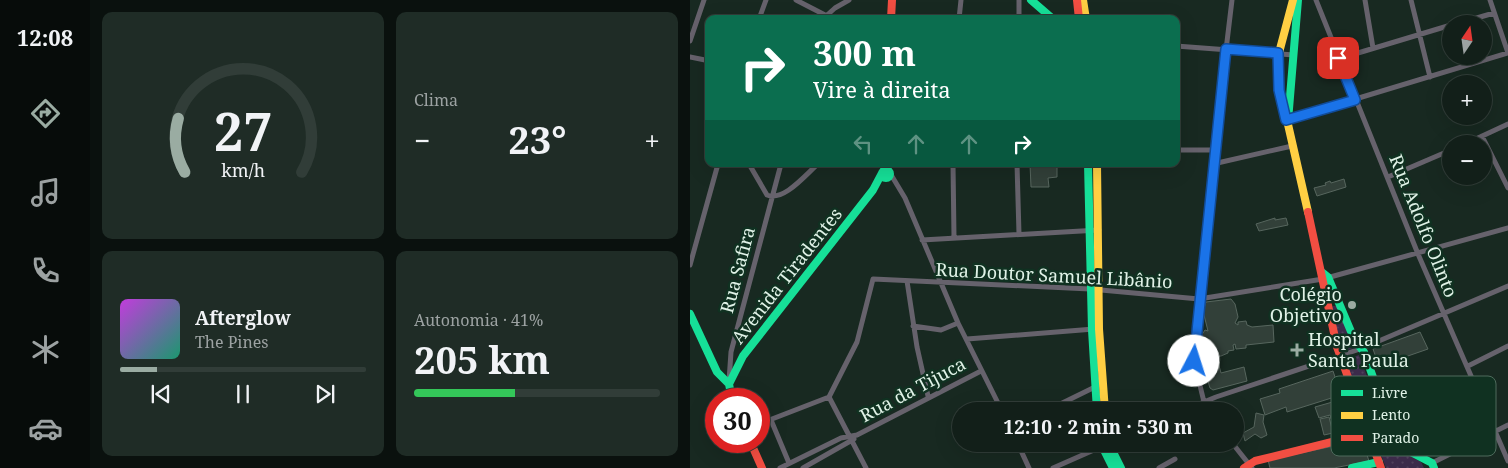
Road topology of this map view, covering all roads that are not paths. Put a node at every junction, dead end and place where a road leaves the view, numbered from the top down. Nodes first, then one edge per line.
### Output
1 (704, 0) edge
2 (766, 0) edge
3 (796, 0) edge
4 (849, 0) edge
5 (892, 0) edge
6 (961, 0) edge
7 (1020, 0) edge
8 (1031, 0) edge
9 (1077, 0) edge
10 (1083, 0) edge
11 (1232, 0) edge
12 (1293, 0) edge
13 (1298, 0) edge
14 (1316, 0) edge
15 (1365, 0) edge
16 (1411, 0) edge
17 (1490, 0) edge
18 (1494, 13) junction
19 (760, 15) edge
20 (821, 15) edge
21 (829, 15) edge
22 (891, 15) edge
23 (959, 15) edge
24 (1019, 15) edge
25 (1048, 15) edge
26 (1079, 15) edge
27 (1085, 15) edge
28 (1487, 15) edge
29 (1442, 28) edge
30 (1419, 35) junction
31 (690, 41) edge
32 (1180, 46) edge
33 (1373, 48) junction
34 (1226, 49) junction
35 (1278, 53) junction
36 (1508, 53) edge
37 (1294, 55) junction
38 (690, 56) edge
39 (1338, 58) junction
40 (705, 60) dead end
41 (1430, 77) junction
42 (1355, 100) junction
43 (1287, 121) junction
44 (1508, 124) edge
45 (1484, 135) edge
46 (1292, 146) junction
47 (1180, 150) edge
48 (1214, 150) junction
49 (1442, 154) edge
50 (1492, 156) edge
51 (1213, 164) junction
52 (717, 167) edge
53 (750, 167) edge
54 (780, 167) edge
55 (814, 167) edge
56 (953, 167) edge
57 (1017, 167) edge
58 (1088, 167) edge
59 (1097, 167) edge
60 (886, 172) edge
61 (1388, 177) junction
62 (1508, 188) edge
63 (772, 197) junction
64 (1508, 228) edge
65 (1089, 230) junction
66 (1099, 230) junction
67 (1019, 234) junction
68 (954, 236) junction
69 (922, 240) junction
70 (1418, 254) junction
71 (690, 266) edge
72 (1325, 276) junction
73 (907, 282) junction
74 (941, 284) junction
75 (1508, 286) edge
76 (1094, 290) junction
77 (1199, 299) junction
78 (1340, 305) junction
79 (1328, 308) junction
80 (690, 314) edge
81 (1444, 315) junction
82 (958, 323) junction
83 (913, 326) junction
84 (1095, 329) junction
85 (967, 339) junction
86 (1508, 346) edge
87 (1360, 349) junction
88 (1339, 355) junction
89 (1468, 366) junction
90 (981, 370) junction
91 (1347, 376) edge
92 (1372, 376) edge
93 (1472, 376) edge
94 (729, 384) junction
95 (1098, 386) junction
96 (730, 388) edge
97 (928, 396) junction
98 (829, 397) junction
99 (997, 402) edge
100 (1065, 402) edge
101 (1097, 402) edge
102 (1102, 402) edge
103 (1204, 402) joint
104 (770, 420) joint
105 (1508, 425) edge
106 (1496, 431) edge
107 (1496, 434) edge
108 (850, 435) junction
109 (857, 435) junction
110 (1331, 441) edge
111 (853, 442) junction
112 (1022, 452) edge
113 (1088, 452) edge
114 (1108, 452) edge
115 (1110, 452) edge
116 (1238, 452) edge
117 (755, 453) edge
118 (1417, 456) edge
119 (1450, 456) edge
120 (1175, 459) dead end
121 (1508, 461) edge
122 (789, 463) junction
123 (1380, 465) edge
124 (1433, 465) edge
125 (806, 467) edge
126 (1248, 467) edge
127 (762, 468) edge
128 (780, 468) edge
129 (866, 468) edge
130 (1029, 468) edge
131 (1053, 468) edge
132 (1113, 468) edge
133 (1121, 468) edge
134 (1159, 468) edge
135 (1352, 468) edge

1 - 31 street
2 - 19 street
3 - 20 street
4 - 21 street
5 - 22 street
6 - 23 street
7 - 24 street
8 - 25 street
9 - 26 street
10 - 27 street
11 - 34 street
12 - 35 street
13 - 37 street
14 - 39 street, Rua Adolfo Olinto
15 - 33 street
16 - 30 street
17 - 18 street
18 - 28 street
18 - 36 street
29 - 30 street
30 - 33 street
30 - 41 street
32 - 34 street
33 - 39 street
34 - 35 street
34 - 48 street
35 - 37 street
35 - 43 street
36 - 41 street
37 - 43 street
38 - 40 street
39 - 42 street, Rua Adolfo Olinto
41 - 42 street
42 - 43 street
42 - 61 street, Rua Adolfo Olinto
43 - 46 street
44 - 45 street
46 - 51 street
46 - 72 street
47 - 48 street
48 - 51 street
49 - 61 street
50 - 62 street
51 - 77 street
52 - 71 street
53 - 63 street
54 - 63 street, Rua Safira
55 - 63 street
56 - 68 street
57 - 67 street
58 - 65 street
59 - 66 street
60 - 69 street
60 - 94 street, Avenida Tiradentes
61 - 70 street, Rua Adolfo Olinto
63 - 94 street, Rua Safira
64 - 70 street, Rua Doutor Samuel Libânio
65 - 66 street
65 - 67 street
65 - 76 street
66 - 76 street
67 - 68 street
68 - 69 street
69 - 74 street
70 - 72 street, Rua Doutor Samuel Libânio
70 - 81 street, Rua Adolfo Olinto
72 - 77 street, Rua Doutor Samuel Libânio
72 - 78 street
72 - 79 street
73 - 74 street, Rua Doutor Samuel Libânio
73 - 83 street
73 - 98 street, Rua Doutor Samuel Libânio
74 - 76 street, Rua Doutor Samuel Libânio
74 - 82 street
75 - 81 street
76 - 77 street, Rua Doutor Samuel Libânio
76 - 84 street
77 - 103 street
78 - 79 street
78 - 87 street
79 - 88 street
80 - 94 street
81 - 87 street
81 - 89 street, Rua Adolfo Olinto
82 - 83 street
82 - 85 street
83 - 97 street
84 - 85 street
84 - 95 street
85 - 90 street
86 - 89 street
87 - 88 street
87 - 92 street
88 - 91 street
88 - 103 street
89 - 93 street, Rua Adolfo Olinto
90 - 97 street, Rua da Tijuca
90 - 99 street
94 - 96 street
95 - 100 street
95 - 101 street
95 - 102 street
97 - 109 street, Rua da Tijuca
98 - 104 street
98 - 108 street
104 - 122 street
105 - 106 street
107 - 121 street, Rua Adolfo Olinto
108 - 109 street, Rua da Tijuca
108 - 111 street
108 - 122 street, Rua da Tijuca
109 - 111 street, Rua da Tijuca
110 - 126 street
111 - 125 street, Rua da Tijuca
111 - 129 street
112 - 130 street
113 - 131 street
114 - 132 street
115 - 133 street
116 - 126 street
117 - 127 street
118 - 124 street
119 - 124 street
120 - 134 street
122 - 128 street, Rua da Tijuca
123 - 135 street

